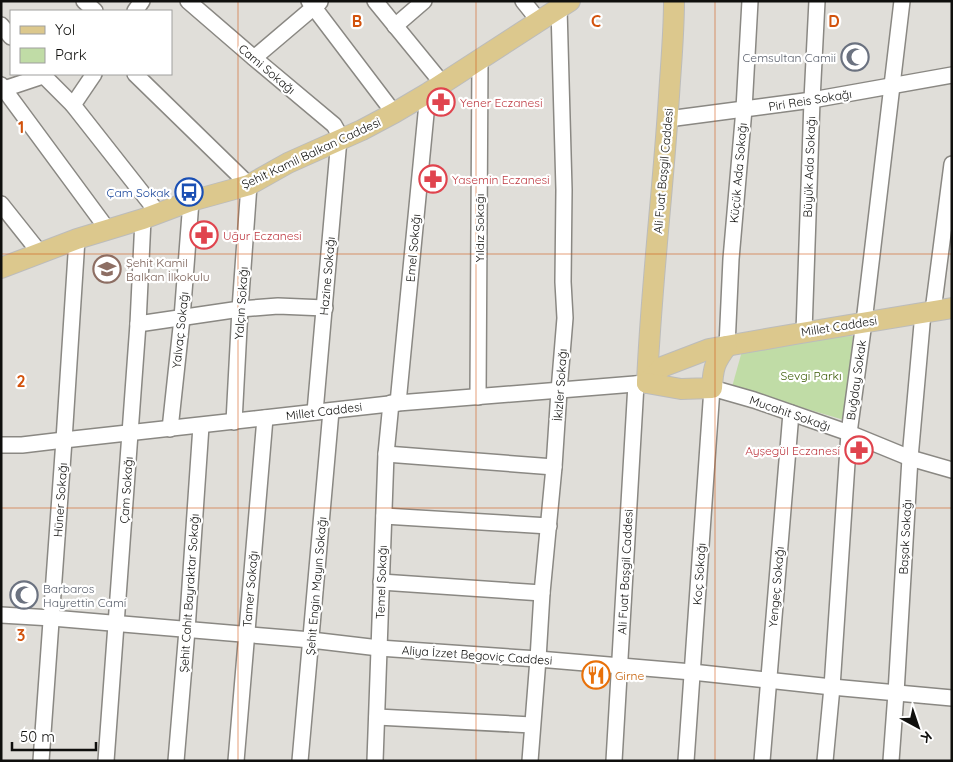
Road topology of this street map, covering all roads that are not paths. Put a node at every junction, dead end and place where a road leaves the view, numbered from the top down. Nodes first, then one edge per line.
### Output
1 (84, 1) edge
2 (188, 1) edge
3 (374, 1) edge
4 (424, 1) edge
5 (523, 1) edge
6 (750, 1) edge
7 (817, 1) edge
8 (902, 1) edge
9 (314, 3) edge
10 (564, 5) edge
11 (675, 7) edge
12 (94, 10) edge
13 (539, 21) junction
14 (1, 25) edge
15 (395, 26) junction
16 (10, 36) edge
17 (254, 58) junction
18 (480, 59) junction
19 (42, 75) edge
20 (93, 75) edge
21 (135, 75) edge
22 (952, 75) edge
23 (892, 86) junction
24 (2, 88) edge
25 (435, 88) junction
26 (812, 100) junction
27 (73, 104) junction
28 (744, 109) junction
29 (394, 113) junction
30 (668, 119) junction
31 (339, 139) junction
32 (952, 164) edge
33 (250, 185) junction
34 (191, 202) junction
35 (1, 204) edge
36 (151, 216) junction
37 (108, 230) junction
38 (77, 239) junction
39 (40, 253) junction
40 (1, 268) edge
41 (325, 308) junction
42 (240, 309) junction
43 (936, 311) edge
44 (182, 318) junction
45 (864, 322) junction
46 (138, 324) junction
47 (804, 332) junction
48 (650, 338) junction
49 (727, 346) junction
50 (698, 353) junction
51 (670, 364) junction
52 (712, 380) junction
53 (642, 383) junction
54 (559, 391) junction
55 (478, 397) junction
56 (395, 403) junction
57 (331, 411) junction
58 (315, 412) junction
59 (791, 413) junction
60 (264, 418) junction
61 (234, 422) junction
62 (201, 426) junction
63 (170, 429) junction
64 (130, 433) junction
65 (849, 433) junction
66 (64, 440) junction
67 (1, 445) edge
68 (386, 454) junction
69 (910, 458) junction
70 (554, 467) junction
71 (952, 470) edge
72 (384, 516) junction
73 (549, 526) junction
74 (381, 582) junction
75 (542, 593) junction
76 (1, 615) edge
77 (52, 618) junction
78 (116, 624) junction
79 (187, 630) junction
80 (246, 635) junction
81 (311, 640) junction
82 (378, 648) junction
83 (538, 659) junction
84 (620, 667) junction
85 (692, 672) junction
86 (768, 681) junction
87 (832, 687) junction
88 (896, 692) junction
89 (952, 698) edge
90 (377, 717) junction
91 (532, 725) junction
92 (41, 761) edge
93 (106, 761) edge
94 (176, 761) edge
95 (236, 761) edge
96 (300, 761) edge
97 (375, 761) edge
98 (530, 761) edge
99 (614, 761) edge
100 (686, 761) edge
101 (762, 761) edge
102 (825, 761) edge
103 (891, 761) edge

1 - 12 street
2 - 17 street, Cami Sokağı
3 - 15 street
4 - 15 street
5 - 13 street
6 - 28 street, Küçük Ada Sokağı
7 - 26 street, Büyük Ada Sokağı
8 - 23 street, Buğday Sokak
9 - 17 street
9 - 29 street
10 - 13 main road, Şehit Kamil Balkan Caddesi
10 - 54 street, İkizler Sokağı
11 - 30 main road, Ali Fuat Başgil Caddesi
13 - 18 main road, Şehit Kamil Balkan Caddesi
14 - 16 street
15 - 25 street
17 - 31 street, Cami Sokağı
18 - 25 main road, Şehit Kamil Balkan Caddesi
18 - 55 street, Yıldız Sokağı
19 - 24 street
19 - 27 street
20 - 27 street
21 - 33 street
22 - 23 street, Piri Reis Sokağı
23 - 26 street, Piri Reis Sokağı
23 - 45 street, Buğday Sokak
24 - 37 street
25 - 29 main road, Şehit Kamil Balkan Caddesi
25 - 56 street, Emel Sokağı
26 - 28 street, Piri Reis Sokağı
26 - 47 street, Büyük Ada Sokağı
27 - 36 street
28 - 30 street, Piri Reis Sokağı
28 - 49 street, Küçük Ada Sokağı
29 - 31 main road, Şehit Kamil Balkan Caddesi
30 - 48 main road, Ali Fuat Başgil Caddesi
31 - 33 main road, Şehit Kamil Balkan Caddesi
31 - 41 street, Hazine Sokağı
32 - 43 street, Başak Sokağı
33 - 34 main road, Şehit Kamil Balkan Caddesi
33 - 42 street, Yalçın Sokağı
34 - 36 main road, Şehit Kamil Balkan Caddesi
34 - 44 street, Yalvaç Sokağı
35 - 39 street
36 - 37 main road, Şehit Kamil Balkan Caddesi
36 - 46 street, Çam Sokağı
37 - 38 main road, Şehit Kamil Balkan Caddesi
38 - 39 main road, Şehit Kamil Balkan Caddesi
38 - 66 street, Hüner Sokağı
39 - 40 main road, Şehit Kamil Balkan Caddesi
41 - 42 street
41 - 58 street, Hazine Sokağı
42 - 44 street
42 - 61 street, Yalçın Sokağı
43 - 45 main road, Millet Caddesi
43 - 69 street, Başak Sokağı
44 - 46 street
44 - 63 street, Yalvaç Sokağı
45 - 47 main road, Millet Caddesi
45 - 65 street, Buğday Sokak
46 - 64 street, Çam Sokağı
47 - 49 main road, Millet Caddesi
48 - 51 main road
48 - 53 main road, Ali Fuat Başgil Caddesi
49 - 50 main road, Millet Caddesi
49 - 52 main road
50 - 51 main road, Millet Caddesi
50 - 52 main road
51 - 53 main road, Millet Caddesi
52 - 53 main road
52 - 59 street, Mucahit Sokağı
52 - 85 street, Koç Sokağı
53 - 54 street, Millet Caddesi
53 - 84 street, Ali Fuat Başgil Caddesi
54 - 55 street, Millet Caddesi
54 - 70 street, İkizler Sokağı
55 - 56 street, Millet Caddesi
56 - 57 street, Millet Caddesi
56 - 68 street, Temel Sokağı
57 - 58 street, Millet Caddesi
57 - 81 street, Şehit Engin Mayın Sokağı
58 - 60 street, Millet Caddesi
59 - 65 street, Mucahit Sokağı
59 - 86 street, Yengeç Sokağı
60 - 61 street, Millet Caddesi
60 - 80 street, Tamer Sokağı
61 - 62 street, Millet Caddesi
62 - 63 street, Millet Caddesi
62 - 79 street, Şehit Cahit Bayraktar Sokağı
63 - 64 street, Millet Caddesi
64 - 66 street, Millet Caddesi
64 - 78 street, Çam Sokağı
65 - 69 street, Mucahit Sokağı
65 - 87 street, Buğday Sokak
66 - 67 street, Millet Caddesi
66 - 77 street, Hüner Sokağı
68 - 70 street
68 - 72 street, Temel Sokağı
69 - 71 street, Mucahit Sokağı
69 - 88 street, Başak Sokağı
70 - 73 street, İkizler Sokağı
72 - 73 street
72 - 74 street, Temel Sokağı
73 - 75 street, İkizler Sokağı
74 - 75 street
74 - 82 street, Temel Sokağı
75 - 83 street, İkizler Sokağı
76 - 77 street, Aliya İzzet Begoviç Caddesi
77 - 78 street, Aliya İzzet Begoviç Caddesi
77 - 92 street, Hüner Sokağı
78 - 79 street, Aliya İzzet Begoviç Caddesi
78 - 93 street, Çam Sokağı
79 - 80 street, Aliya İzzet Begoviç Caddesi
79 - 94 street, Şehit Cahit Bayraktar Sokağı
80 - 81 street, Aliya İzzet Begoviç Caddesi
80 - 95 street, Tamer Sokağı
81 - 82 street, Aliya İzzet Begoviç Caddesi
81 - 96 street, Şehit Engin Mayın Sokağı
82 - 83 street, Aliya İzzet Begoviç Caddesi
82 - 90 street, Temel Sokağı
83 - 84 street, Aliya İzzet Begoviç Caddesi
83 - 91 street, İkizler Sokağı
84 - 85 street, Aliya İzzet Begoviç Caddesi
84 - 99 street, Ali Fuat Başgil Caddesi
85 - 86 street, Aliya İzzet Begoviç Caddesi
85 - 100 street, Koç Sokağı
86 - 87 street, Aliya İzzet Begoviç Caddesi
86 - 101 street, Yengeç Sokağı
87 - 88 street, Aliya İzzet Begoviç Caddesi
87 - 102 street, Buğday Sokak
88 - 89 street, Aliya İzzet Begoviç Caddesi
88 - 103 street, Başak Sokağı
90 - 91 street
90 - 97 street, Temel Sokağı
91 - 98 street, İkizler Sokağı

